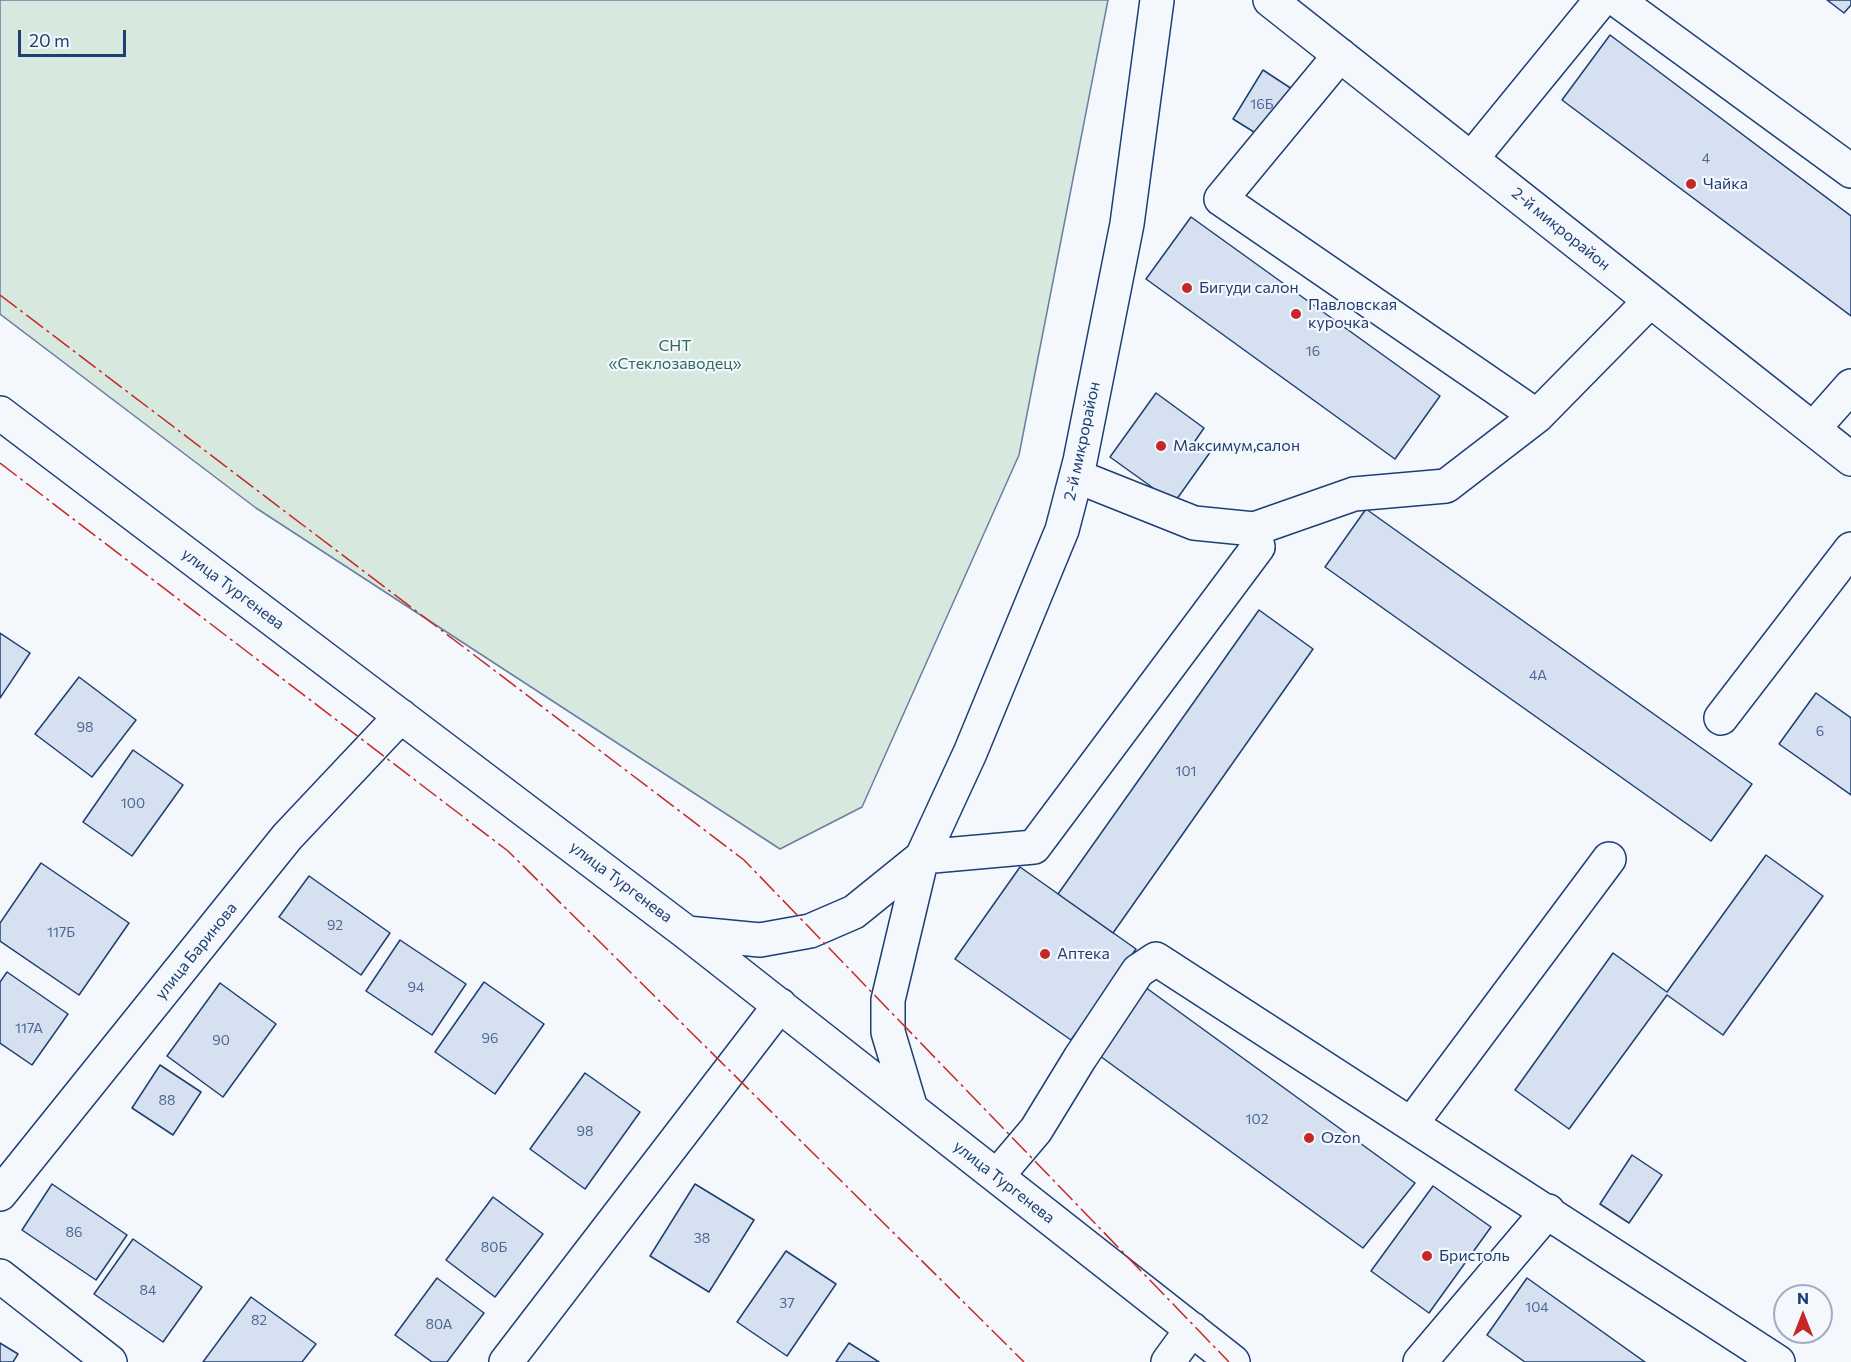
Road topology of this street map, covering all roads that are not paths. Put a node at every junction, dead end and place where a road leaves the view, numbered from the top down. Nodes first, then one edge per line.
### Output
1 (1157, 0) edge
2 (1270, 0) edge
3 (1601, 0) edge
4 (1617, 0) edge
5 (1340, 55) junction
6 (1472, 158) junction
7 (1851, 171) edge
8 (1650, 301) junction
9 (1851, 386) edge
10 (0, 413) edge
11 (1537, 416) junction
12 (1813, 429) junction
13 (1851, 459) edge
14 (1076, 476) junction
15 (1254, 529) junction
16 (1851, 549) edge
17 (401, 716) junction
18 (1721, 718) dead end
19 (922, 857) junction
20 (1609, 859) dead end
21 (687, 933) junction
22 (780, 1005) junction
23 (910, 1109) junction
24 (1412, 1123) junction
25 (997, 1176) junction
26 (0, 1194) edge
27 (1548, 1211) junction
28 (0, 1276) edge
29 (1192, 1329) junction
30 (110, 1362) edge
31 (506, 1362) edge
32 (1168, 1362) edge
33 (1233, 1362) edge
34 (1420, 1362) edge
35 (1778, 1362) edge

1 - 14 street, 2-й микрорайон
2 - 5 street, 2-й микрорайон
3 - 6 street
4 - 7 street
5 - 6 street, 2-й микрорайон
5 - 11 street
6 - 8 street, 2-й микрорайон
8 - 11 street
8 - 12 street, 2-й микрорайон
9 - 12 street
10 - 17 street, улица Тургенева
11 - 15 street
12 - 13 street, 2-й микрорайон
14 - 15 street
14 - 19 street, 2-й микрорайон
15 - 19 street
16 - 18 street
17 - 21 street, улица Тургенева
17 - 26 street, улица Баринова
19 - 21 street
19 - 23 street
20 - 24 street
21 - 22 street, улица Тургенева
22 - 23 street, улица Тургенева
22 - 31 street
23 - 25 street, улица Тургенева
24 - 25 street
24 - 27 street
25 - 29 street, улица Тургенева
27 - 34 street
27 - 35 street
28 - 30 street
29 - 32 street
29 - 33 street, улица Тургенева

